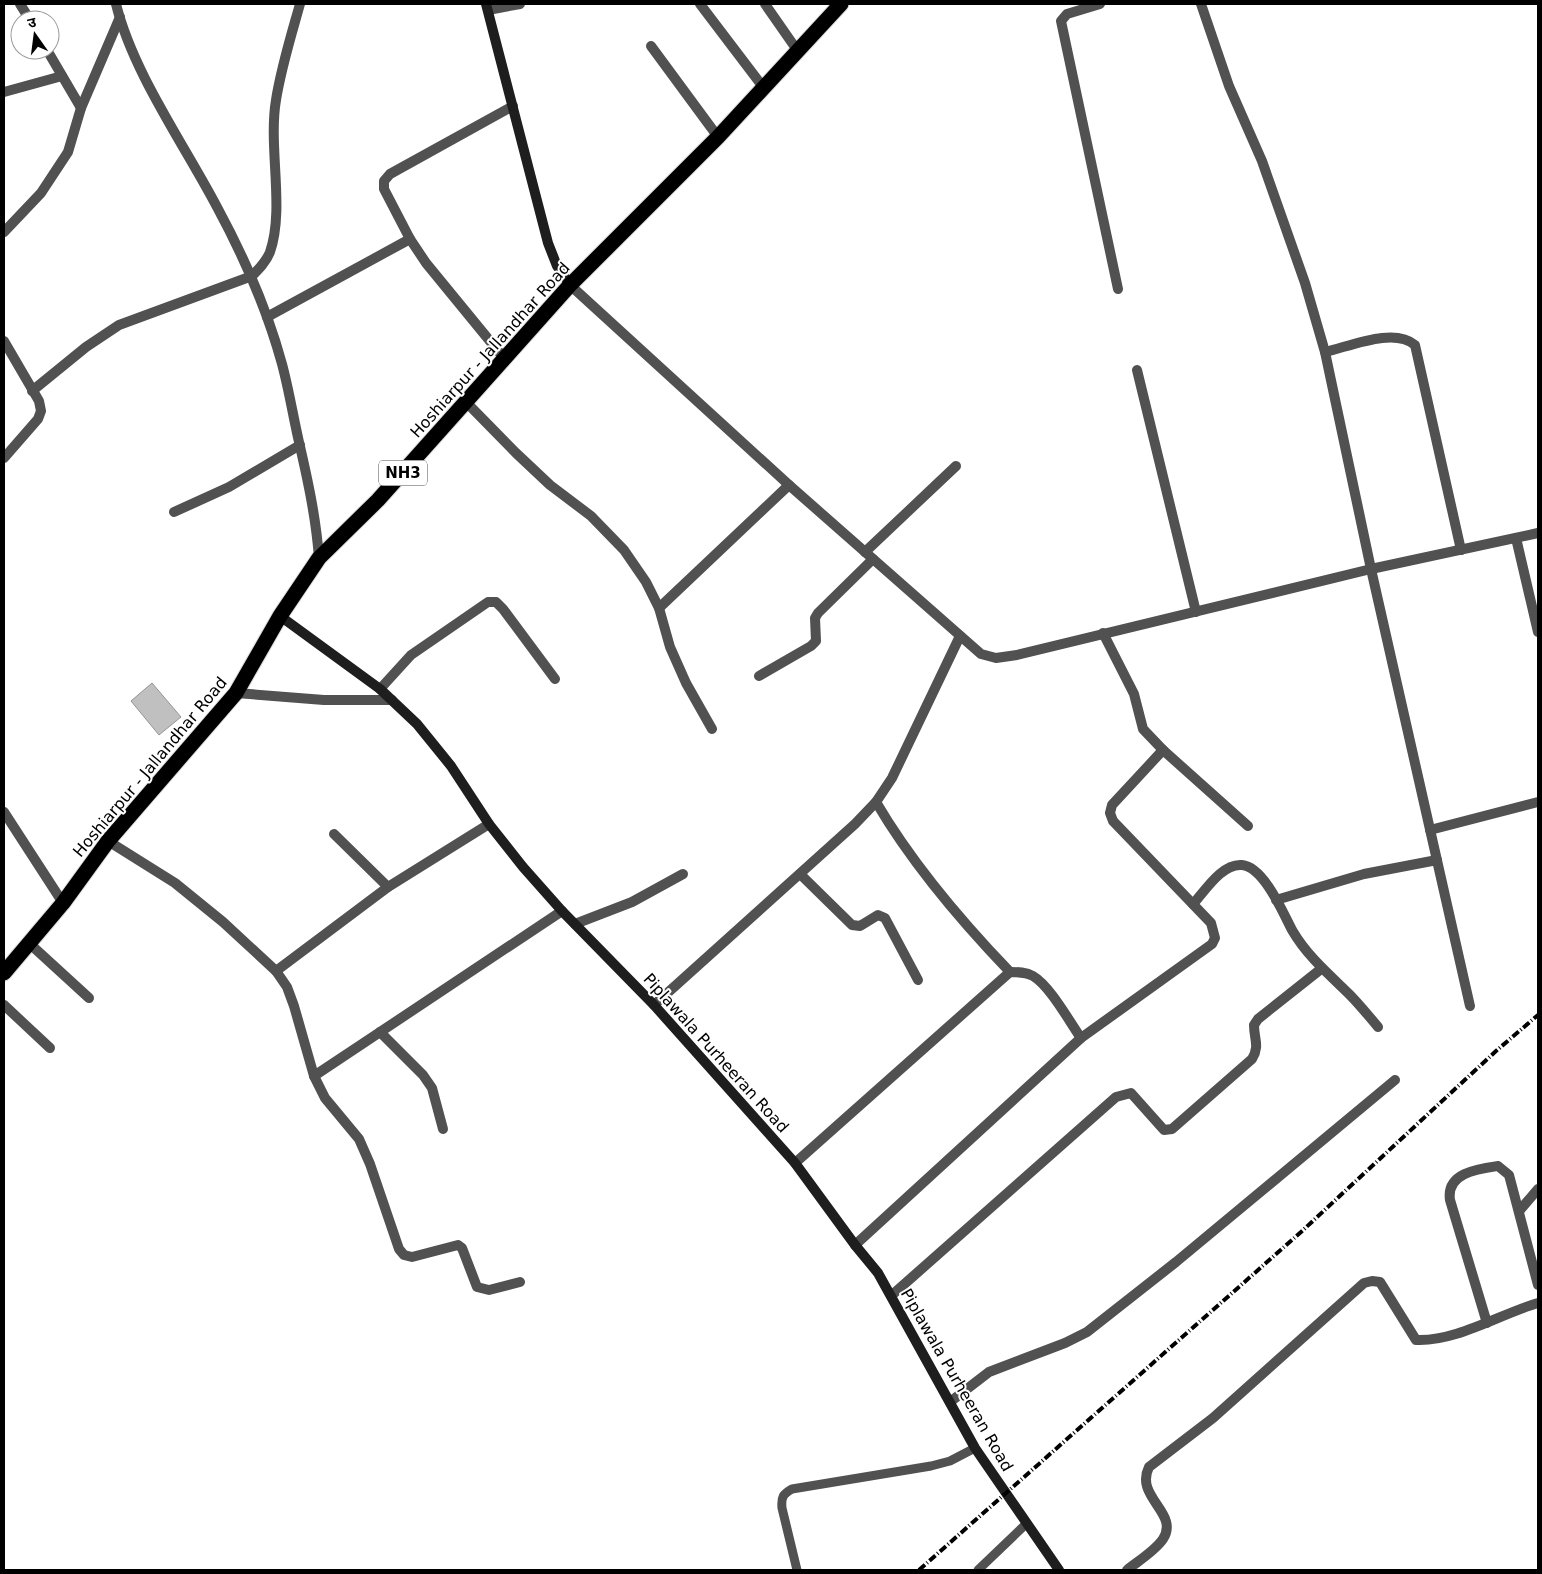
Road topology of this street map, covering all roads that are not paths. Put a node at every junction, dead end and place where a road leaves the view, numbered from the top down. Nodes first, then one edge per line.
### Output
1 (116, 4) edge
2 (300, 4) edge
3 (520, 4) edge
4 (700, 4) edge
5 (765, 4) edge
6 (841, 4) edge
7 (1100, 4) edge
8 (1201, 4) edge
9 (487, 7) edge
10 (120, 18) junction
11 (651, 46) dead end
12 (797, 50) junction
13 (53, 60) edge
14 (62, 76) junction
15 (763, 87) junction
16 (4, 92) edge
17 (513, 106) junction
18 (81, 108) junction
19 (718, 137) junction
20 (4, 232) edge
21 (410, 239) junction
22 (252, 276) junction
23 (570, 285) junction
24 (1118, 289) dead end
25 (267, 317) junction
26 (4, 341) edge
27 (1325, 352) junction
28 (503, 357) junction
29 (1137, 370) dead end
30 (32, 391) junction
31 (467, 403) junction
32 (300, 445) junction
33 (4, 458) edge
34 (956, 466) dead end
35 (789, 485) junction
36 (174, 512) dead end
37 (1538, 533) edge
38 (1516, 538) junction
39 (1461, 550) junction
40 (865, 552) junction
41 (319, 558) junction
42 (873, 559) junction
43 (1370, 569) junction
44 (659, 608) junction
45 (1196, 612) junction
46 (280, 616) junction
47 (1538, 632) edge
48 (1103, 633) junction
49 (960, 636) junction
50 (759, 676) dead end
51 (555, 679) dead end
52 (380, 688) junction
53 (236, 693) junction
54 (392, 700) junction
55 (712, 729) dead end
56 (1164, 750) junction
57 (876, 802) junction
58 (1538, 802) edge
59 (4, 812) edge
60 (489, 824) junction
61 (1248, 826) dead end
62 (1430, 830) junction
63 (334, 834) dead end
64 (108, 841) junction
65 (1437, 860) junction
66 (683, 874) dead end
67 (800, 874) junction
68 (388, 887) junction
69 (1276, 900) junction
70 (63, 903) junction
71 (1193, 904) junction
72 (562, 912) junction
73 (575, 924) junction
74 (30, 944) junction
75 (1321, 969) junction
76 (276, 971) junction
77 (1010, 972) junction
78 (4, 973) edge
79 (918, 980) dead end
80 (89, 998) dead end
81 (4, 1005) edge
82 (654, 1005) junction
83 (1470, 1006) dead end
84 (1378, 1027) dead end
85 (380, 1032) junction
86 (1081, 1038) junction
87 (50, 1048) dead end
88 (314, 1076) junction
89 (1395, 1080) dead end
90 (443, 1129) dead end
91 (796, 1163) junction
92 (1538, 1189) edge
93 (1520, 1210) junction
94 (854, 1245) junction
95 (520, 1282) dead end
96 (1538, 1285) edge
97 (892, 1295) junction
98 (1538, 1303) edge
99 (1487, 1323) junction
100 (950, 1402) junction
101 (975, 1448) junction
102 (1026, 1524) junction
103 (796, 1570) edge
104 (978, 1570) edge
105 (1059, 1570) edge
106 (1127, 1570) edge

1 - 10 street
2 - 22 street
3 - 9 street
4 - 15 street
5 - 12 street
6 - 12 highway, Hoshiarpur - Jallandhar Road / NH3
7 - 24 street
8 - 27 street
9 - 17 street
10 - 18 street
10 - 22 street
11 - 19 street
12 - 15 highway, Hoshiarpur - Jallandhar Road / NH3
13 - 14 street
14 - 16 street
14 - 18 street
15 - 19 highway, Hoshiarpur - Jallandhar Road / NH3
17 - 21 street
17 - 23 street
18 - 20 street
19 - 23 highway, Hoshiarpur - Jallandhar Road / NH3
21 - 25 street
21 - 28 street
22 - 25 street
22 - 30 street
23 - 28 highway, Hoshiarpur - Jallandhar Road / NH3
23 - 35 street
25 - 32 street
26 - 30 street
27 - 39 street
27 - 43 street
28 - 31 highway, Hoshiarpur - Jallandhar Road / NH3
29 - 45 street
30 - 33 street
31 - 41 highway, Hoshiarpur - Jallandhar Road / NH3
31 - 44 street
32 - 36 street
32 - 41 street
34 - 40 street
35 - 40 street
35 - 44 street
37 - 38 street
38 - 39 street
38 - 47 street
39 - 43 street
40 - 42 street
41 - 46 highway, Hoshiarpur - Jallandhar Road / NH3
42 - 49 street
42 - 50 street
43 - 45 street
43 - 62 street
44 - 55 street
45 - 48 street
46 - 52 street, Piplawala Purheeran Road
46 - 53 highway, Hoshiarpur - Jallandhar Road / NH3
48 - 49 street
48 - 56 street
49 - 57 street
51 - 52 street
52 - 54 street, Piplawala Purheeran Road
53 - 54 street
53 - 64 highway, Hoshiarpur - Jallandhar Road / NH3
54 - 60 street, Piplawala Purheeran Road
56 - 61 street
56 - 71 street
57 - 67 street
57 - 77 street
58 - 62 street
59 - 70 street
60 - 68 street
60 - 72 street, Piplawala Purheeran Road
62 - 65 street
63 - 68 street
64 - 70 highway, Hoshiarpur - Jallandhar Road / NH3
64 - 76 street
65 - 69 street
65 - 83 street
66 - 73 street
67 - 79 street
67 - 82 street
68 - 76 street
69 - 71 street
69 - 75 street
70 - 74 highway, Hoshiarpur - Jallandhar Road / NH3
71 - 86 street
72 - 73 street, Piplawala Purheeran Road
72 - 85 street
73 - 82 street, Piplawala Purheeran Road
74 - 78 highway, Hoshiarpur - Jallandhar Road / NH3
74 - 80 street
75 - 84 street
75 - 97 street
76 - 88 street
77 - 86 street
77 - 91 street
81 - 87 street
82 - 91 street, Piplawala Purheeran Road
85 - 88 street
85 - 90 street
86 - 94 street
88 - 95 street
89 - 100 street
91 - 94 street, Piplawala Purheeran Road
92 - 93 street
93 - 96 street
93 - 99 street
94 - 97 street, Piplawala Purheeran Road
97 - 100 street, Piplawala Purheeran Road
98 - 99 street
99 - 106 street
100 - 101 street, Piplawala Purheeran Road
101 - 102 street, Piplawala Purheeran Road
101 - 103 lane
102 - 104 lane
102 - 105 street, Piplawala Purheeran Road

